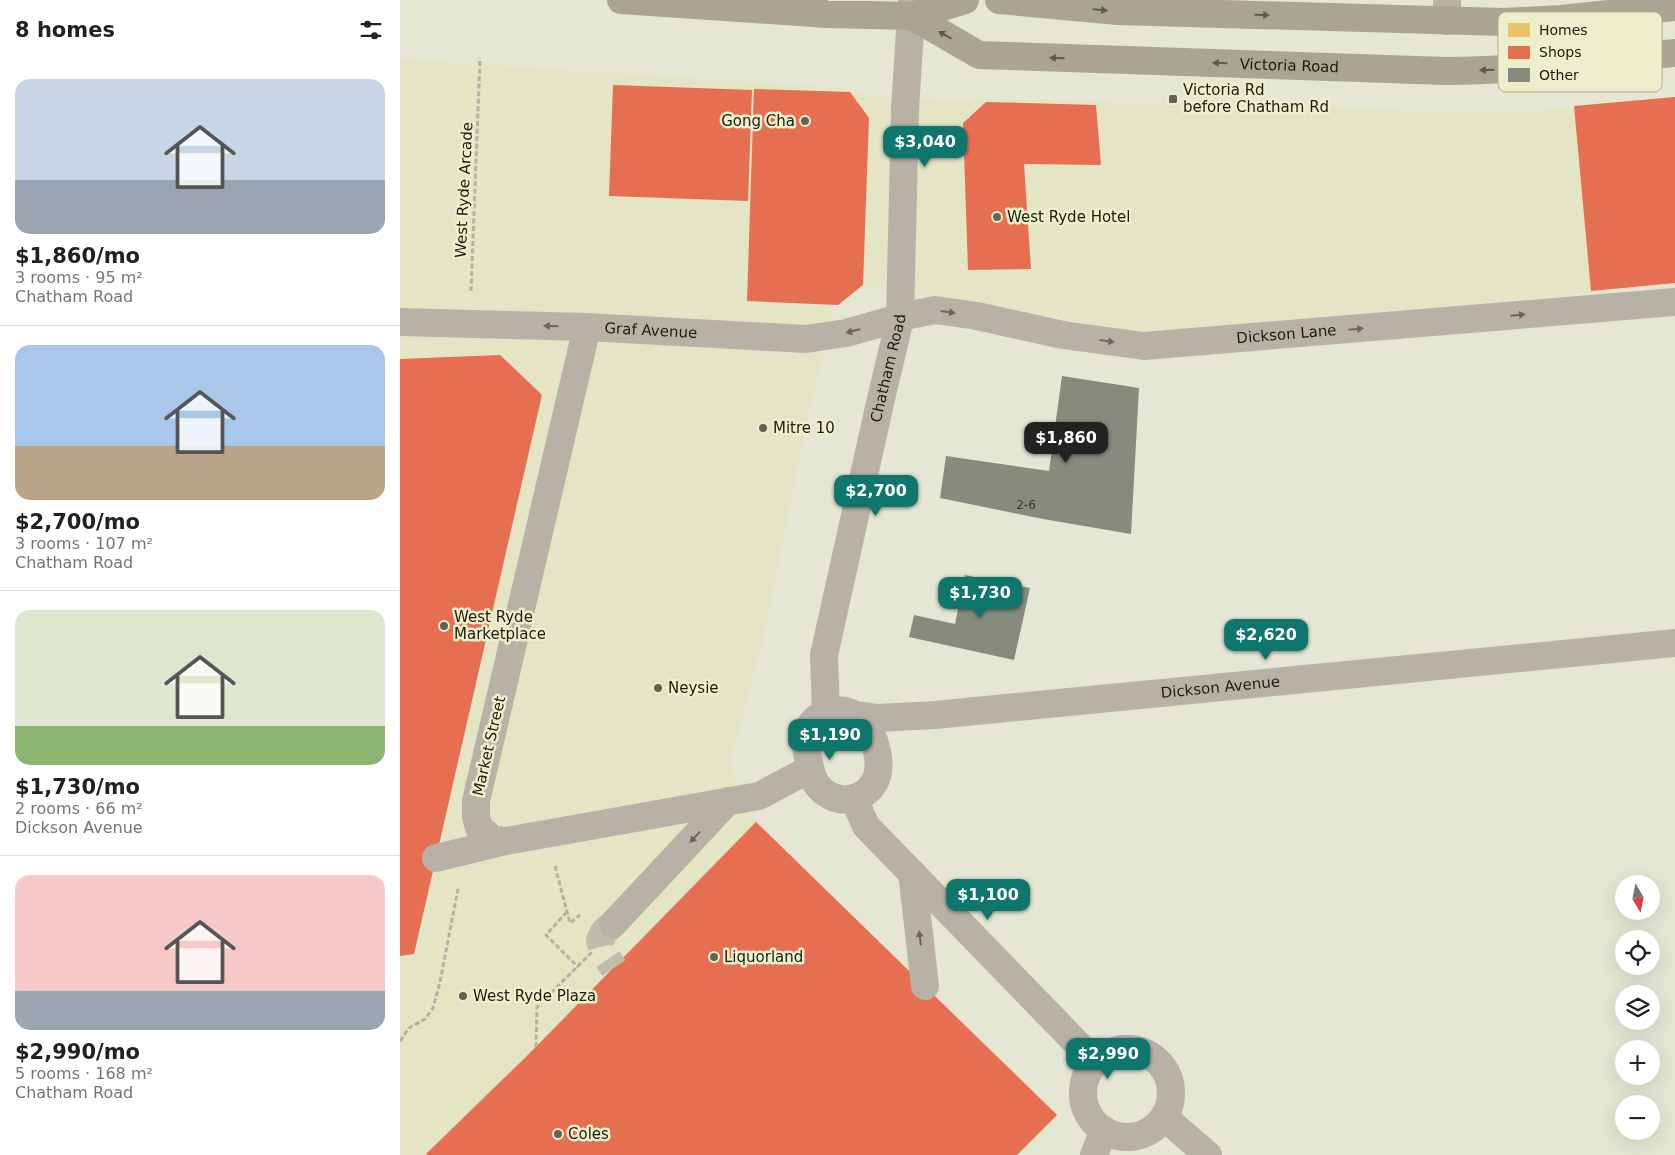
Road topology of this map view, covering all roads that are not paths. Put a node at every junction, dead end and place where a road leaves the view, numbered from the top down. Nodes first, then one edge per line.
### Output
1 (621, 0) edge
2 (965, 0) edge
3 (999, 0) edge
4 (1675, 7) edge
5 (912, 8) edge
6 (1447, 11) edge
7 (1628, 12) edge
8 (1498, 21) edge
9 (1675, 53) edge
10 (1662, 54) edge
11 (1498, 70) edge
12 (1675, 302) edge
13 (900, 319) junction
14 (400, 322) edge
15 (587, 327) junction
16 (1675, 643) edge
17 (826, 713) junction
18 (856, 715) junction
19 (810, 769) junction
20 (854, 799) junction
21 (728, 801) junction
22 (506, 842) junction
23 (436, 858) dead end
24 (912, 873) junction
25 (613, 924) tunnel mouth
26 (925, 986) dead end
27 (1095, 1062) junction
28 (1164, 1117) junction
29 (1104, 1130) junction
30 (1094, 1155) edge
31 (1208, 1155) edge

1 - 5 highway, Victoria Road
2 - 5 highway, Victoria Road
3 -> 6 highway
4 - 7 highway
11 -> 5 highway, Victoria Road
5 - 13 street, Chatham Road
6 - 8 highway
9 -> 10 highway, Victoria Road
13 -> 12 street, Dickson Lane
13 -> 15 street, Graf Avenue
13 - 17 street, Chatham Road
15 -> 14 street, Graf Avenue
15 - 22 street, Market Street
16 - 18 street, Dickson Avenue
17 - 18 street
17 - 19 street
18 - 20 street
19 - 20 street
19 - 21 street
20 - 24 street
21 - 22 street
21 -> 25 street
22 - 23 street
26 -> 24 street
24 - 27 street
27 - 28 street
27 - 29 street
28 - 29 street
28 - 31 street
29 - 30 street

